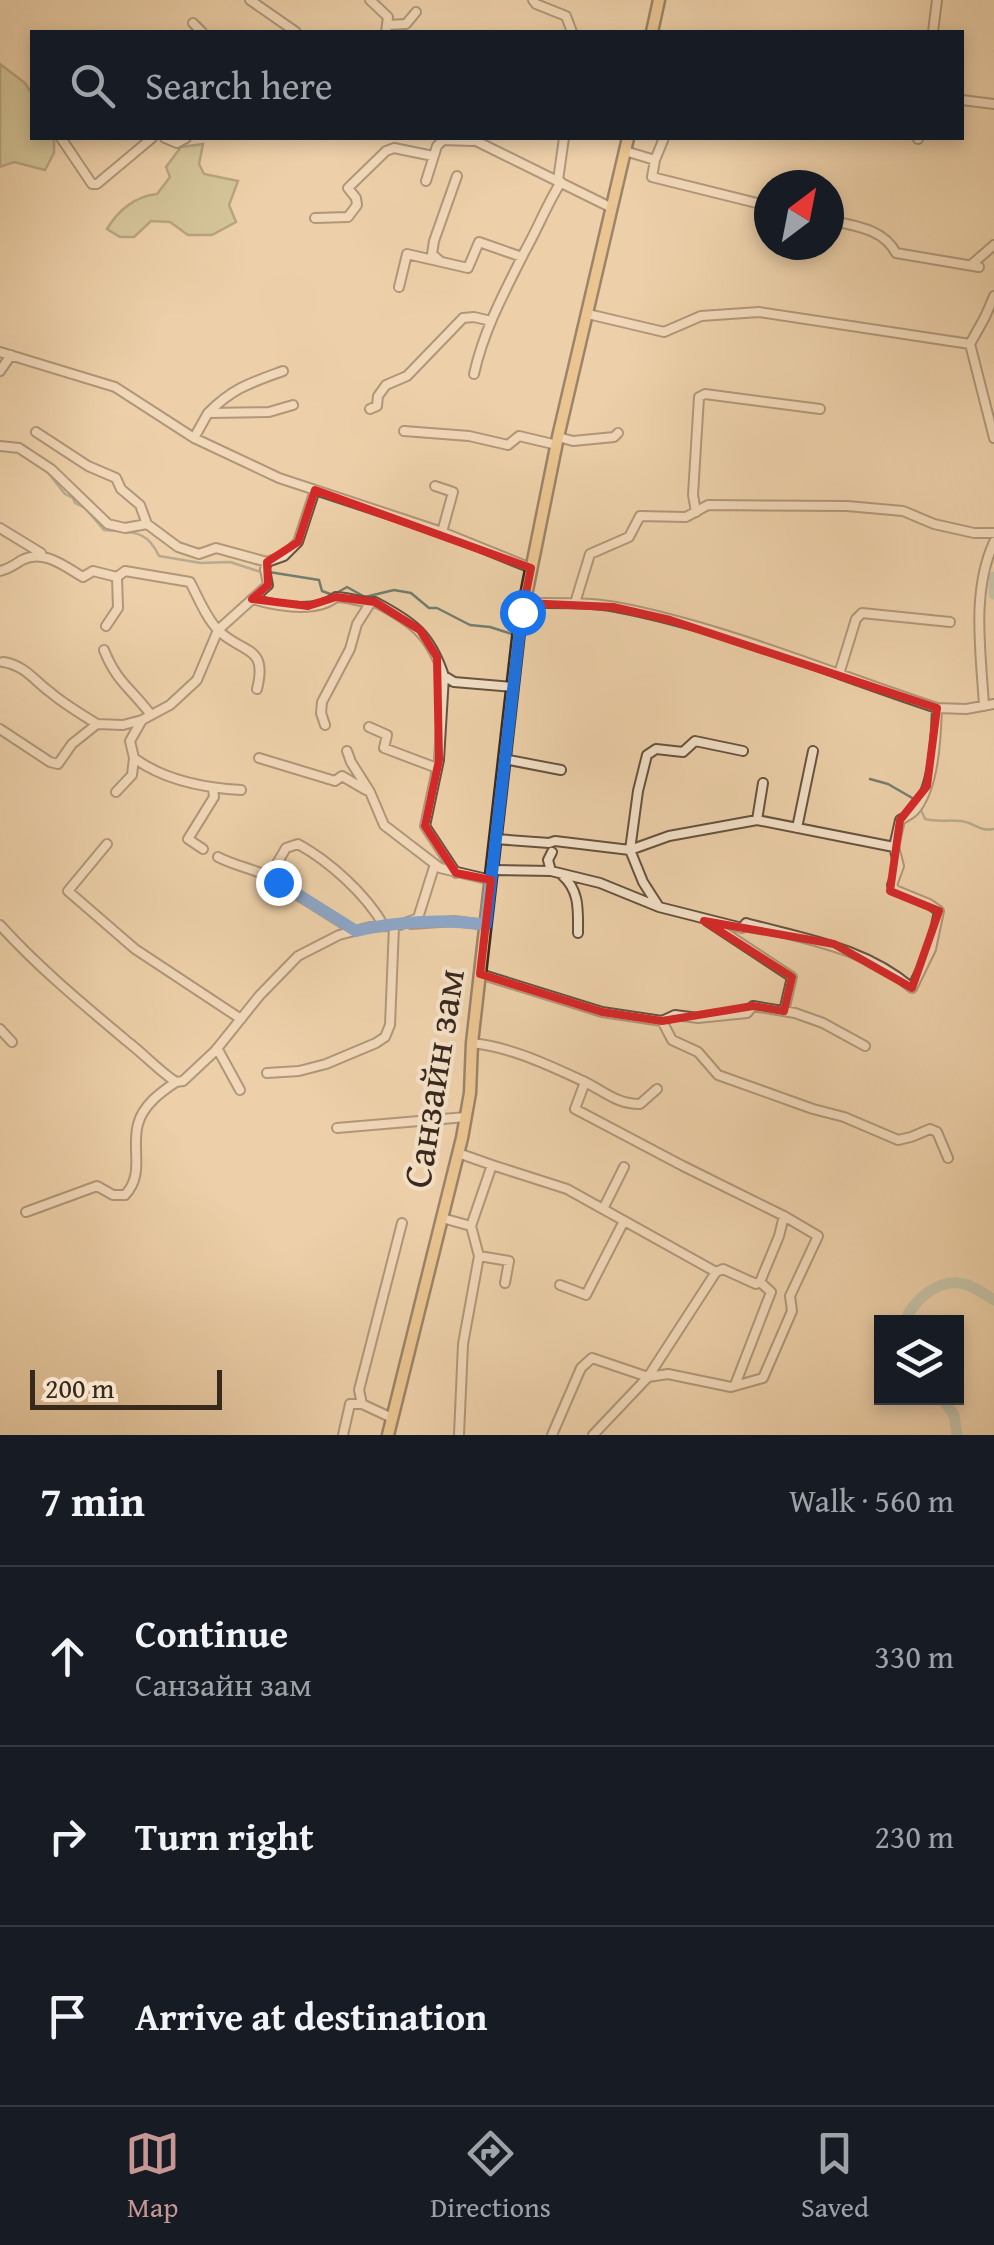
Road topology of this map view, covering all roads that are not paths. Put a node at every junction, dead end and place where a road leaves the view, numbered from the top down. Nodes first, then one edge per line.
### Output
1 (250, 0) edge
2 (370, 0) edge
3 (533, 0) edge
4 (659, 0) edge
5 (937, 0) edge
6 (416, 12) dead end
7 (193, 23) dead end
8 (387, 29) edge
9 (200, 30) edge
10 (293, 30) edge
11 (571, 30) edge
12 (652, 30) edge
13 (933, 30) edge
14 (964, 100) edge
15 (994, 104) edge
16 (62, 140) edge
17 (150, 140) edge
18 (443, 140) edge
19 (476, 140) edge
20 (564, 140) edge
21 (628, 140) edge
22 (663, 140) edge
23 (625, 151) junction
24 (434, 156) junction
25 (654, 160) junction
26 (457, 176) dead end
27 (426, 181) dead end
28 (559, 181) junction
29 (754, 202) edge
30 (612, 208) junction
31 (315, 218) dead end
32 (844, 224) edge
33 (992, 248) edge
34 (522, 257) junction
35 (440, 262) junction
36 (399, 287) dead end
37 (994, 296) edge
38 (588, 314) junction
39 (491, 321) junction
40 (970, 344) junction
41 (0, 352) edge
42 (11, 355) junction
43 (283, 371) dead end
44 (0, 372) edge
45 (474, 374) dead end
46 (294, 405) dead end
47 (370, 409) dead end
48 (820, 409) dead end
49 (208, 413) junction
50 (404, 431) dead end
51 (36, 432) dead end
52 (618, 432) dead end
53 (194, 438) junction
54 (994, 438) edge
55 (558, 441) junction
56 (0, 446) edge
57 (436, 486) dead end
58 (315, 490) junction
59 (696, 512) junction
60 (147, 524) junction
61 (1, 531) edge
62 (442, 532) junction
63 (994, 533) edge
64 (994, 542) edge
65 (49, 558) junction
66 (267, 562) junction
67 (531, 568) junction
68 (0, 571) edge
69 (117, 577) junction
70 (252, 598) junction
71 (370, 602) junction
72 (524, 603) junction
73 (575, 604) junction
74 (950, 622) dead end
75 (106, 626) dead end
76 (218, 630) junction
77 (104, 650) dead end
78 (3, 662) dead end
79 (839, 674) junction
80 (444, 676) junction
81 (512, 687) junction
82 (257, 689) dead end
83 (991, 705) edge
84 (937, 708) junction
85 (151, 716) junction
86 (142, 720) junction
87 (97, 724) junction
88 (325, 724) dead end
89 (370, 727) dead end
90 (0, 730) edge
91 (347, 751) dead end
92 (743, 751) dead end
93 (813, 751) dead end
94 (134, 758) junction
95 (259, 758) dead end
96 (504, 759) junction
97 (437, 768) junction
98 (560, 770) dead end
99 (764, 782) dead end
100 (214, 788) junction
101 (241, 790) dead end
102 (116, 792) dead end
103 (370, 792) junction
104 (757, 820) junction
105 (796, 828) junction
106 (495, 839) junction
107 (107, 844) dead end
108 (398, 844) dead end
109 (894, 847) junction
110 (203, 848) dead end
111 (630, 850) junction
112 (552, 852) dead end
113 (420, 854) junction
114 (218, 858) dead end
115 (435, 864) junction
116 (554, 872) junction
117 (456, 873) junction
118 (491, 875) junction
119 (269, 877) junction
120 (659, 907) junction
121 (703, 918) junction
122 (0, 925) edge
123 (397, 925) junction
124 (486, 925) junction
125 (384, 926) junction
126 (356, 931) junction
127 (578, 933) dead end
128 (480, 974) junction
129 (784, 1011) junction
130 (240, 1019) junction
131 (662, 1021) junction
132 (0, 1029) edge
133 (12, 1042) dead end
134 (472, 1043) junction
135 (865, 1046) dead end
136 (217, 1048) junction
137 (267, 1073) dead end
138 (176, 1082) junction
139 (585, 1082) junction
140 (657, 1089) dead end
141 (240, 1090) dead end
142 (466, 1116) junction
143 (336, 1128) dead end
144 (458, 1153) junction
145 (948, 1158) dead end
146 (492, 1165) junction
147 (624, 1166) dead end
148 (604, 1209) junction
149 (26, 1212) dead end
150 (784, 1216) junction
151 (442, 1218) junction
152 (624, 1220) junction
153 (402, 1223) dead end
154 (470, 1226) junction
155 (479, 1256) junction
156 (716, 1272) junction
157 (760, 1282) junction
158 (505, 1283) dead end
159 (560, 1285) dead end
160 (648, 1377) junction
161 (735, 1386) junction
162 (362, 1404) junction
163 (392, 1418) junction
164 (344, 1435) edge
165 (388, 1435) edge
166 (459, 1435) edge
167 (552, 1435) edge
168 (593, 1435) edge

1 - 10 street
2 - 8 street
3 - 11 street
4 - 12 main road
5 - 13 street
6 - 8 street
7 - 9 street
14 - 15 street
16 - 17 street
18 - 24 street
19 - 28 street
20 - 28 street
21 - 23 main road, Санзайн зам
22 - 25 street
23 - 25 street
23 - 30 main road, Санзайн зам
24 - 27 street
24 - 31 street
25 - 29 street
26 - 35 street
28 - 30 street
28 - 34 street
30 - 38 main road, Санзайн зам
32 - 33 street
34 - 35 street
34 - 39 street
35 - 36 street
37 - 40 street
38 - 40 street
38 - 55 main road, Санзайн зам
39 - 45 street
39 - 47 street
40 - 54 street
41 - 42 street
42 - 44 street
42 - 53 street
43 - 49 street
46 - 49 street
48 - 59 street
49 - 53 street
50 - 55 street
51 - 60 street
52 - 55 street
53 - 58 street
55 - 67 main road, Санзайн зам
56 - 60 street
57 - 62 street
58 - 62 street
58 - 66 street
59 - 63 street
59 - 73 street
60 - 66 street
61 - 65 street
62 - 67 street
64 - 83 street
65 - 68 street
65 - 69 street
66 - 70 street
67 - 72 main road, Санзайн зам
69 - 75 street
69 - 76 street
70 - 71 street
70 - 76 street
71 - 80 street
71 - 88 street
72 - 73 street
72 - 81 main road, Санзайн зам
73 - 79 street
74 - 79 street
76 - 82 street
76 - 85 street
77 - 85 street
78 - 87 street
79 - 84 street
80 - 81 street
80 - 97 street
81 - 96 main road, Санзайн зам
83 - 84 street
84 - 109 street
85 - 86 street
86 - 87 street
86 - 94 street
87 - 90 street
89 - 97 street
91 - 103 street
92 - 111 street
93 - 105 street
94 - 100 street
94 - 102 street
95 - 103 street
96 - 98 street
96 - 106 main road, Санзайн зам
97 - 117 street
99 - 104 street
100 - 101 street
100 - 110 street
103 - 113 street
104 - 105 street
104 - 111 street
105 - 109 street
106 - 111 street
106 - 118 main road, Санзайн зам
107 - 130 street
108 - 113 street
109 - 121 street
111 - 120 street
112 - 116 street
113 - 115 street
114 - 119 street
115 - 117 street
115 - 123 street
116 - 118 street
116 - 120 street
116 - 127 street
117 - 118 street
118 - 124 main road, Санзайн зам
119 - 125 street
119 - 126 street
120 - 121 street
121 - 129 street
122 - 138 street
123 - 124 street
123 - 125 street
123 - 137 street
124 - 128 main road, Санзайн зам
125 - 126 street
126 - 130 street
128 - 131 street
128 - 134 main road, Санзайн зам
129 - 131 street
129 - 135 street
130 - 136 street
131 - 145 street
132 - 133 street
134 - 139 street
134 - 142 main road, Санзайн зам
136 - 138 street
136 - 141 street
138 - 149 street
139 - 140 street
139 - 150 street
142 - 143 street
142 - 144 main road, Санзайн зам
144 - 146 street
144 - 151 main road, Санзайн зам
146 - 148 street
146 - 154 street
147 - 148 street
148 - 152 street
150 - 157 street
150 - 161 street
151 - 154 street
151 - 163 main road, Санзайн зам
152 - 156 street
152 - 159 street
153 - 162 street
154 - 155 street
155 - 158 street
155 - 166 street
156 - 157 street
156 - 160 street
157 - 161 street
160 - 161 street
160 - 167 street
160 - 168 street
162 - 163 street
162 - 164 street
163 - 165 main road, Санзайн зам

